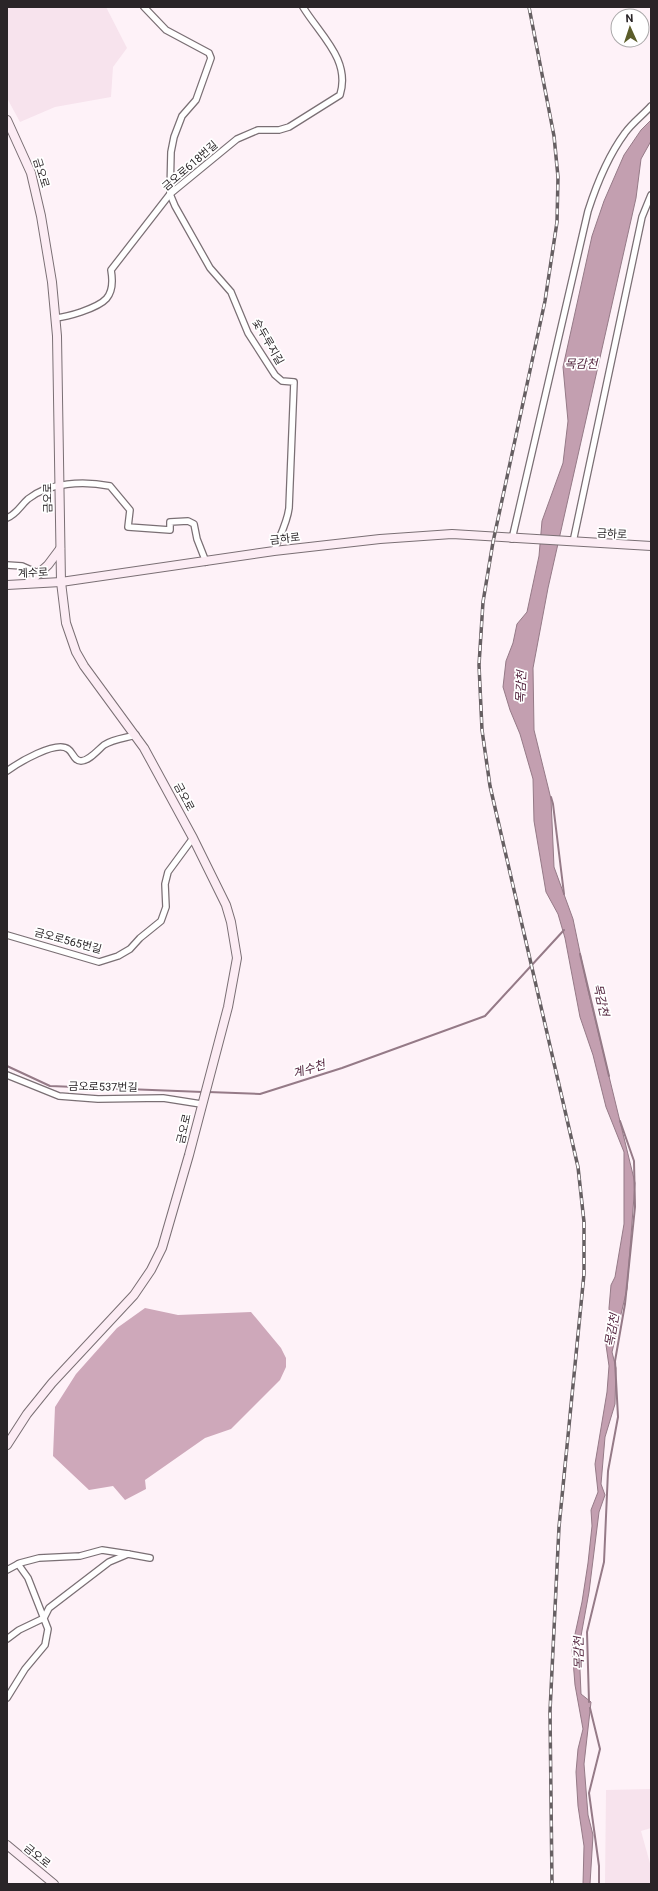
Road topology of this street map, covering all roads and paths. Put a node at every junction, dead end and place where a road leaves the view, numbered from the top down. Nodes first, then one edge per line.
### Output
1 (144, 7) edge
2 (303, 7) edge
3 (651, 106) edge
4 (7, 120) edge
5 (170, 194) junction
6 (651, 194) edge
7 (56, 318) junction
8 (59, 485) junction
9 (7, 518) edge
10 (512, 539) junction
11 (573, 542) junction
12 (651, 546) edge
13 (60, 549) junction
14 (274, 551) junction
15 (206, 562) junction
16 (7, 565) edge
17 (40, 574) junction
18 (61, 582) junction
19 (26, 584) junction
20 (7, 585) edge
21 (136, 735) junction
22 (7, 771) edge
23 (193, 838) junction
24 (7, 935) edge
25 (7, 1075) edge
26 (202, 1102) junction
27 (7, 1445) edge
28 (128, 1554) junction
29 (150, 1558) dead end
30 (18, 1564) junction
31 (7, 1570) edge
32 (44, 1618) junction
33 (7, 1639) edge
34 (7, 1698) edge
35 (7, 1845) edge
36 (51, 1882) edge

1 - 5 street
2 - 5 street, 금오로618번길
3 - 10 street
4 - 7 main road, 금오로
5 - 7 street, 금오로618번길
5 - 14 street, 숯두루지길
6 - 11 street
7 - 8 main road, 금오로
8 - 9 street
8 - 13 main road, 금오로
8 - 15 street
10 - 11 main road, 금하로
10 - 14 main road, 금하로
11 - 12 main road, 금하로
13 - 17 main road
13 - 18 main road, 금오로
14 - 15 main road, 금하로
15 - 18 main road, 금하로
16 - 17 street
17 - 19 main road
18 - 19 main road, 계수로
18 - 21 main road, 금오로
19 - 20 main road, 계수로
21 - 22 street
21 - 23 main road, 금오로
23 - 24 street, 금오로565번길
23 - 26 main road, 금오로
25 - 26 street, 금오로537번길
26 - 27 main road, 금오로
28 - 29 street
28 - 30 street
28 - 32 street
30 - 31 street
30 - 32 street
32 - 33 street
32 - 34 street
35 - 36 main road, 금오로

